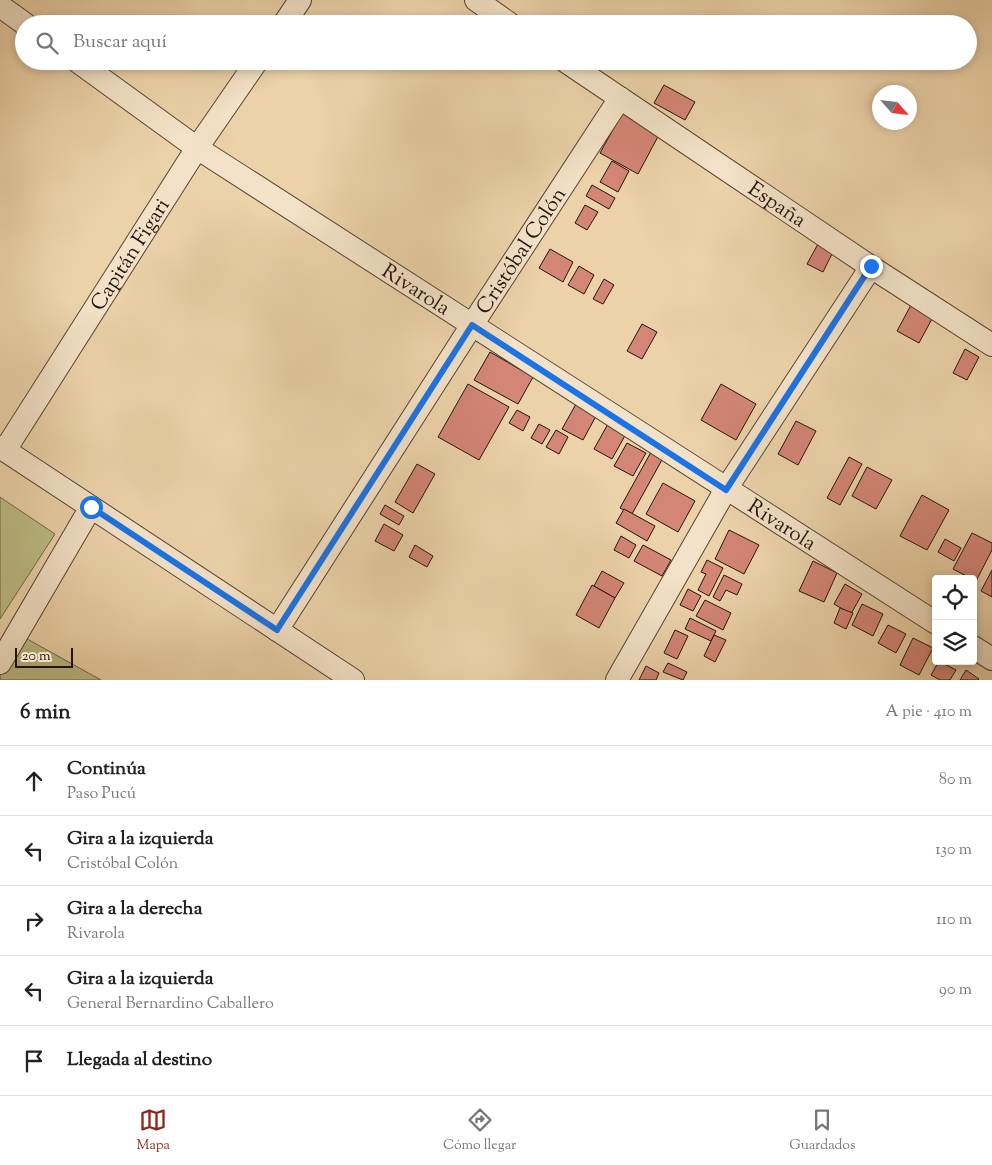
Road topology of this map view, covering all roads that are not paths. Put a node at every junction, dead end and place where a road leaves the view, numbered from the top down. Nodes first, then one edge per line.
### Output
1 (300, 0) edge
2 (476, 0) edge
3 (0, 6) edge
4 (290, 15) edge
5 (497, 15) edge
6 (15, 17) edge
7 (89, 70) edge
8 (252, 70) edge
9 (578, 70) edge
10 (620, 98) junction
11 (197, 148) junction
12 (871, 266) junction
13 (472, 325) junction
14 (992, 345) edge
15 (2, 448) edge
16 (726, 490) junction
17 (91, 507) junction
18 (932, 620) edge
19 (277, 630) junction
20 (977, 650) edge
21 (992, 659) edge
22 (0, 662) edge
23 (353, 680) edge
24 (617, 680) edge

1 - 4 street
2 - 5 street
3 - 6 street
7 - 11 street, Rivarola
8 - 11 street, Capitán Figari
9 - 10 street, España
10 - 12 street, España
10 - 13 street, Cristóbal Colón
11 - 13 street, Rivarola
11 - 15 street, Capitán Figari
12 - 14 street, España
12 - 16 street
13 - 16 street, Rivarola
13 - 19 street, Cristóbal Colón
15 - 17 street
16 - 18 street, Rivarola
16 - 24 street
17 - 19 street
17 - 22 street
19 - 23 street
20 - 21 street

